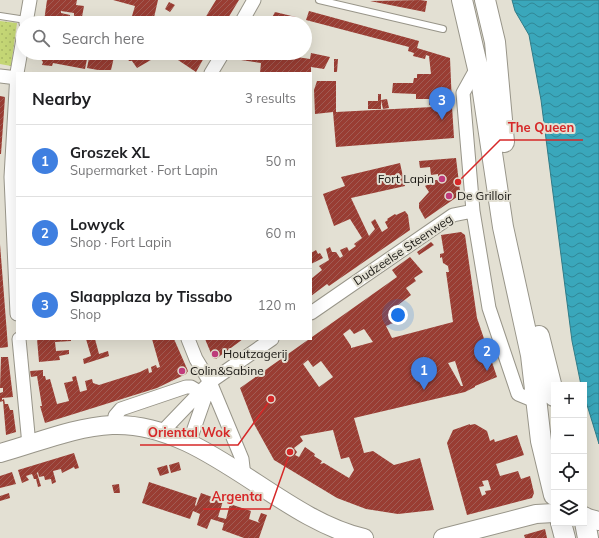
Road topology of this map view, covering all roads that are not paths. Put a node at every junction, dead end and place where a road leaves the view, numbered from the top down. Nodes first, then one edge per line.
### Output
1 (30, 0) edge
2 (254, 0) edge
3 (319, 0) edge
4 (462, 0) edge
5 (485, 0) edge
6 (0, 16) edge
7 (27, 16) edge
8 (245, 16) edge
9 (16, 20) edge
10 (443, 29) dead end
11 (20, 60) edge
12 (219, 60) edge
13 (478, 66) junction
14 (18, 72) edge
15 (212, 72) edge
16 (0, 76) edge
17 (16, 76) edge
18 (16, 93) edge
19 (473, 211) junction
20 (16, 291) edge
21 (312, 312) edge
22 (19, 340) edge
23 (188, 340) edge
24 (271, 340) edge
25 (210, 382) junction
26 (201, 393) junction
27 (545, 399) edge
28 (114, 425) junction
29 (162, 432) junction
30 (189, 443) junction
31 (29, 445) junction
32 (0, 453) edge
33 (244, 476) junction
34 (553, 490) edge
35 (551, 513) edge
36 (587, 518) edge
37 (599, 521) edge
38 (562, 526) edge
39 (586, 526) edge
40 (359, 537) edge
41 (444, 538) edge
42 (565, 538) edge
43 (588, 538) edge

1 - 7 street
2 - 8 street
3 - 10 lane
4 - 13 main road
5 - 27 main road
6 - 9 lane
11 - 14 street
12 - 15 street
13 - 19 street
13 - 27 main road
16 - 17 street
18 - 20 street
19 - 21 street, Dudzeelse Steenweg
19 - 27 street
22 - 31 street
23 - 25 street
24 - 25 street
25 - 26 street
25 - 30 street
25 - 33 street
26 - 28 street
26 - 29 street
27 - 34 main road
28 - 29 main road
28 - 31 main road
29 - 30 main road
30 - 33 main road
31 - 32 main road
33 - 40 main road
35 - 41 main road
36 - 37 main road
38 - 42 main road
39 - 43 main road

